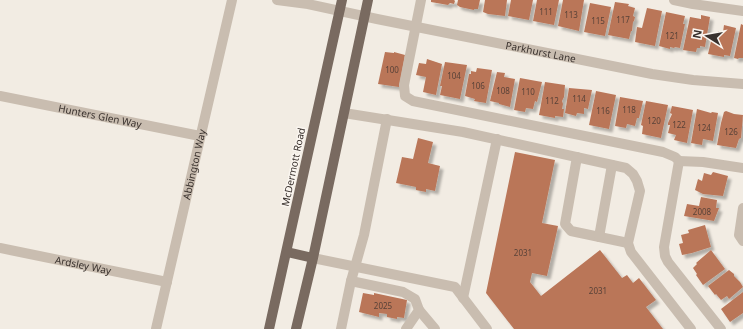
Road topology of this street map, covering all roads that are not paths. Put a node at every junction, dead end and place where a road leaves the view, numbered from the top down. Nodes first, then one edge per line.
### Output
1 (232, 0) edge
2 (277, 0) edge
3 (342, 0) edge
4 (368, 0) edge
5 (421, 0) edge
6 (674, 0) edge
7 (340, 10) junction
8 (743, 11) edge
9 (365, 16) junction
10 (415, 26) junction
11 (743, 84) edge
12 (0, 96) edge
13 (344, 113) junction
14 (387, 119) junction
15 (200, 136) junction
16 (497, 139) junction
17 (576, 157) junction
18 (679, 161) junction
19 (612, 165) junction
20 (743, 168) edge
21 (743, 208) edge
22 (599, 237) junction
23 (743, 241) edge
24 (628, 243) junction
25 (0, 248) edge
26 (287, 252) junction
27 (313, 258) junction
28 (356, 266) junction
29 (351, 281) junction
30 (166, 282) junction
31 (463, 298) junction
32 (419, 310) junction
33 (156, 329) edge
34 (269, 329) edge
35 (296, 329) edge
36 (343, 329) edge
37 (406, 329) edge
38 (435, 329) edge
39 (487, 329) edge
40 (691, 329) edge
41 (721, 329) edge

1 - 15 street, Abbington Way
2 - 7 street, Parkhurst Lane
3 - 7 main road, McDermott Road
4 - 9 main road
5 - 10 street
6 - 8 street
7 - 9 street, Parkhurst Lane
7 - 26 main road, McDermott Road
9 - 10 street, Parkhurst Lane
9 - 13 main road
10 - 11 street, Parkhurst Lane
10 - 18 street
12 - 15 street, Hunters Glen Way
13 - 14 street
13 - 27 main road
14 - 16 street
14 - 28 street
15 - 30 street, Abbington Way
16 - 17 street
16 - 31 street
17 - 19 street
17 - 22 street
18 - 20 street
18 - 41 street
19 - 22 street
19 - 24 street
21 - 23 street
22 - 24 street
24 - 40 street
25 - 30 street, Ardsley Way
26 - 27 main road
26 - 34 main road, McDermott Road
27 - 28 street
27 - 35 main road
28 - 29 street
28 - 31 street
29 - 32 street
29 - 36 street
30 - 33 street, Abbington Way
31 - 39 street
32 - 37 street
32 - 38 street

